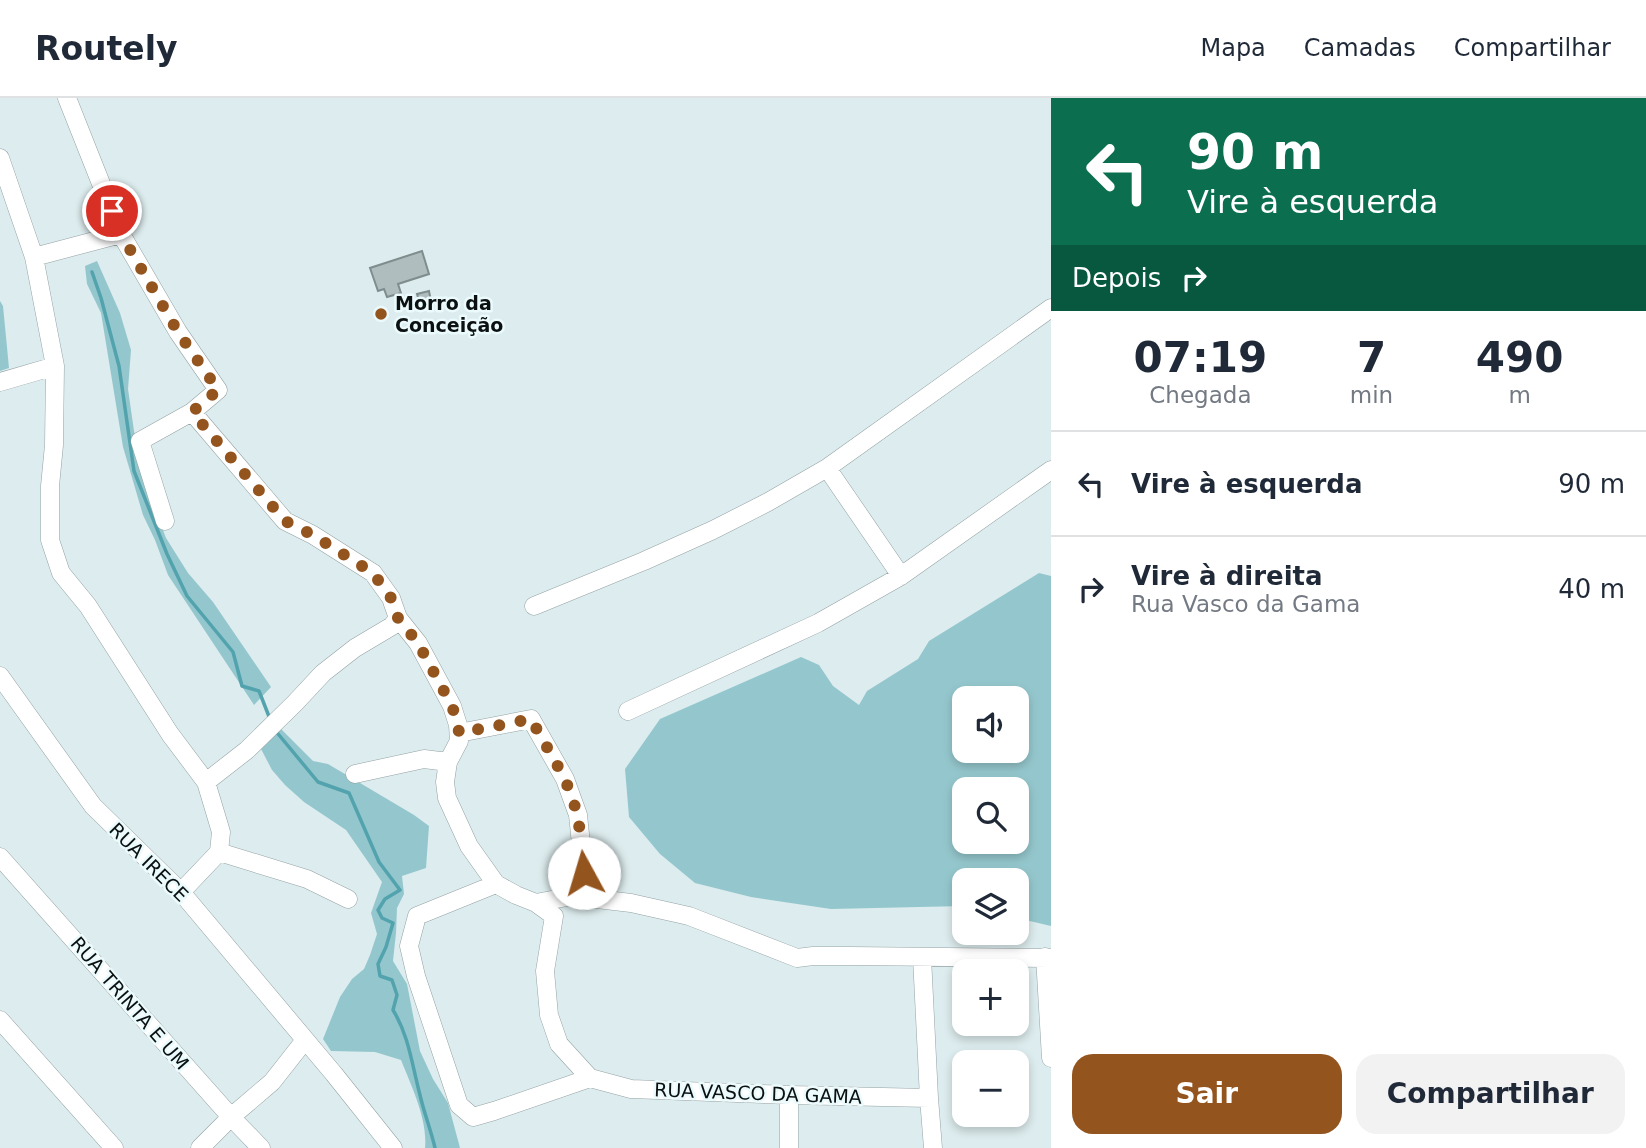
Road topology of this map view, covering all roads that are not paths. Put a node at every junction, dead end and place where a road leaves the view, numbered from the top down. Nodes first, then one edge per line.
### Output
1 (67, 98) edge
2 (0, 158) edge
3 (121, 234) junction
4 (34, 257) junction
5 (1051, 308) edge
6 (55, 366) junction
7 (0, 382) edge
8 (192, 412) junction
9 (827, 468) junction
10 (1051, 470) edge
11 (165, 521) dead end
12 (901, 576) junction
13 (534, 606) dead end
14 (398, 618) junction
15 (0, 677) edge
16 (628, 711) dead end
17 (459, 733) junction
18 (449, 762) junction
19 (355, 774) dead end
20 (206, 782) junction
21 (219, 852) junction
22 (0, 857) edge
23 (496, 884) junction
24 (181, 892) junction
25 (572, 896) junction
26 (348, 899) dead end
27 (536, 903) junction
28 (922, 957) junction
29 (1048, 958) edge
30 (0, 1020) edge
31 (306, 1040) junction
32 (1051, 1058) edge
33 (590, 1078) junction
34 (789, 1095) junction
35 (929, 1098) junction
36 (230, 1117) junction
37 (114, 1148) edge
38 (200, 1148) edge
39 (261, 1148) edge
40 (393, 1148) edge
41 (789, 1148) edge
42 (933, 1148) edge

1 - 3 street
2 - 4 street
3 - 4 street
3 - 8 street
4 - 6 street
5 - 9 street
6 - 7 street
6 - 20 street
8 - 11 street
8 - 14 street
9 - 12 street
9 - 13 street
10 - 12 street
12 - 16 street
14 - 17 street
14 - 20 street
15 - 24 street, RUA IRECE
17 - 18 street
17 - 25 street
18 - 19 street
18 - 23 street
20 - 21 street
21 - 24 street
21 - 26 street
22 - 36 street, RUA TRINTA E UM
23 - 27 street
23 - 33 street
24 - 31 street, RUA IRECE
25 - 27 street
25 - 28 street
27 - 33 street
28 - 29 street
28 - 35 street
29 - 32 street
30 - 37 street
31 - 36 street
31 - 40 street, RUA IRECE
33 - 34 street, RUA VASCO DA GAMA
34 - 35 street, RUA VASCO DA GAMA
34 - 41 street
35 - 42 street
36 - 38 street
36 - 39 street, RUA TRINTA E UM

